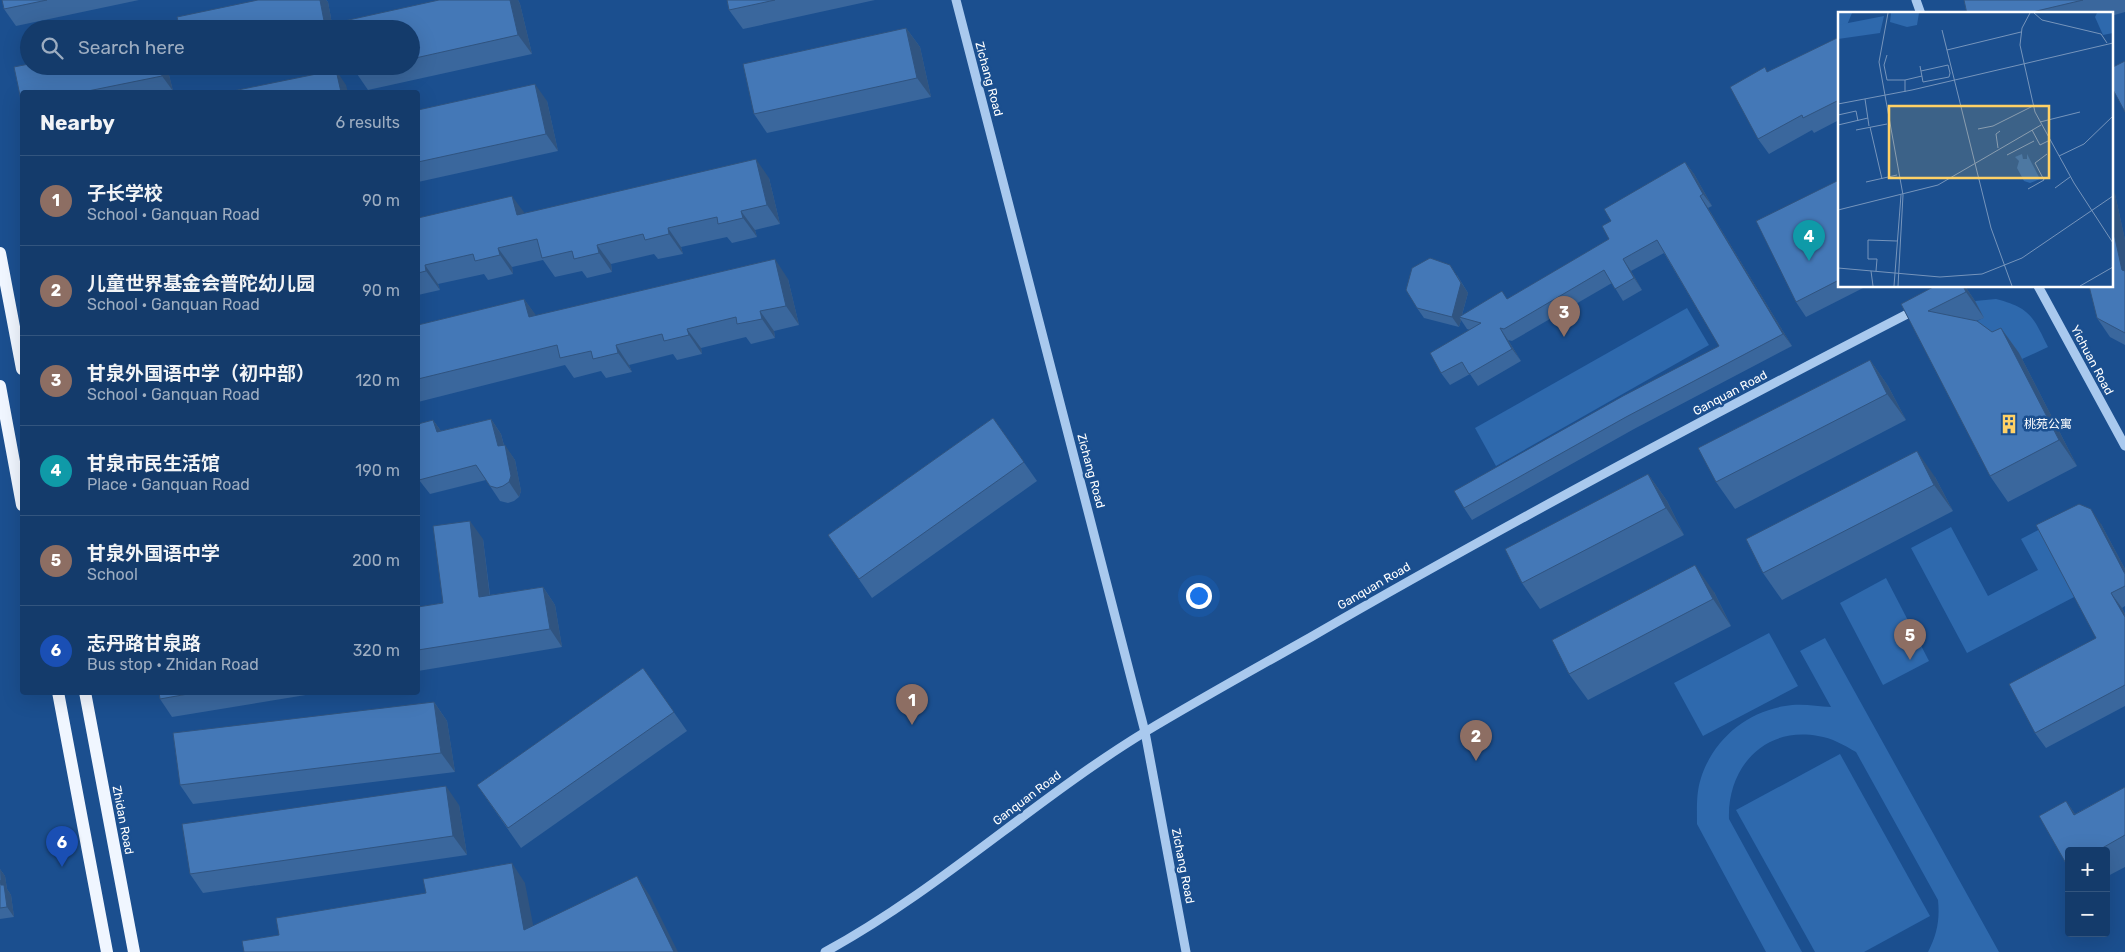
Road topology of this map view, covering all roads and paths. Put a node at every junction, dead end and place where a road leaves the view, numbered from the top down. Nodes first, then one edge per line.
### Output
1 (956, 0) edge
2 (1916, 0) edge
3 (1920, 12) edge
4 (0, 253) edge
5 (2039, 288) edge
6 (1927, 304) edge
7 (20, 358) edge
8 (0, 386) edge
9 (2125, 446) edge
10 (20, 494) edge
11 (59, 695) edge
12 (86, 695) edge
13 (1145, 732) junction
14 (107, 952) edge
15 (134, 952) edge
16 (825, 952) edge
17 (1186, 952) edge

1 - 13 street, Zichang Road
2 - 3 street
4 - 7 main road
5 - 9 street, Yichuan Road
6 - 13 street, Ganquan Road
8 - 10 main road
11 - 14 main road
12 - 15 main road, Zhidan Road
13 - 16 street, Ganquan Road
13 - 17 street, Zichang Road

